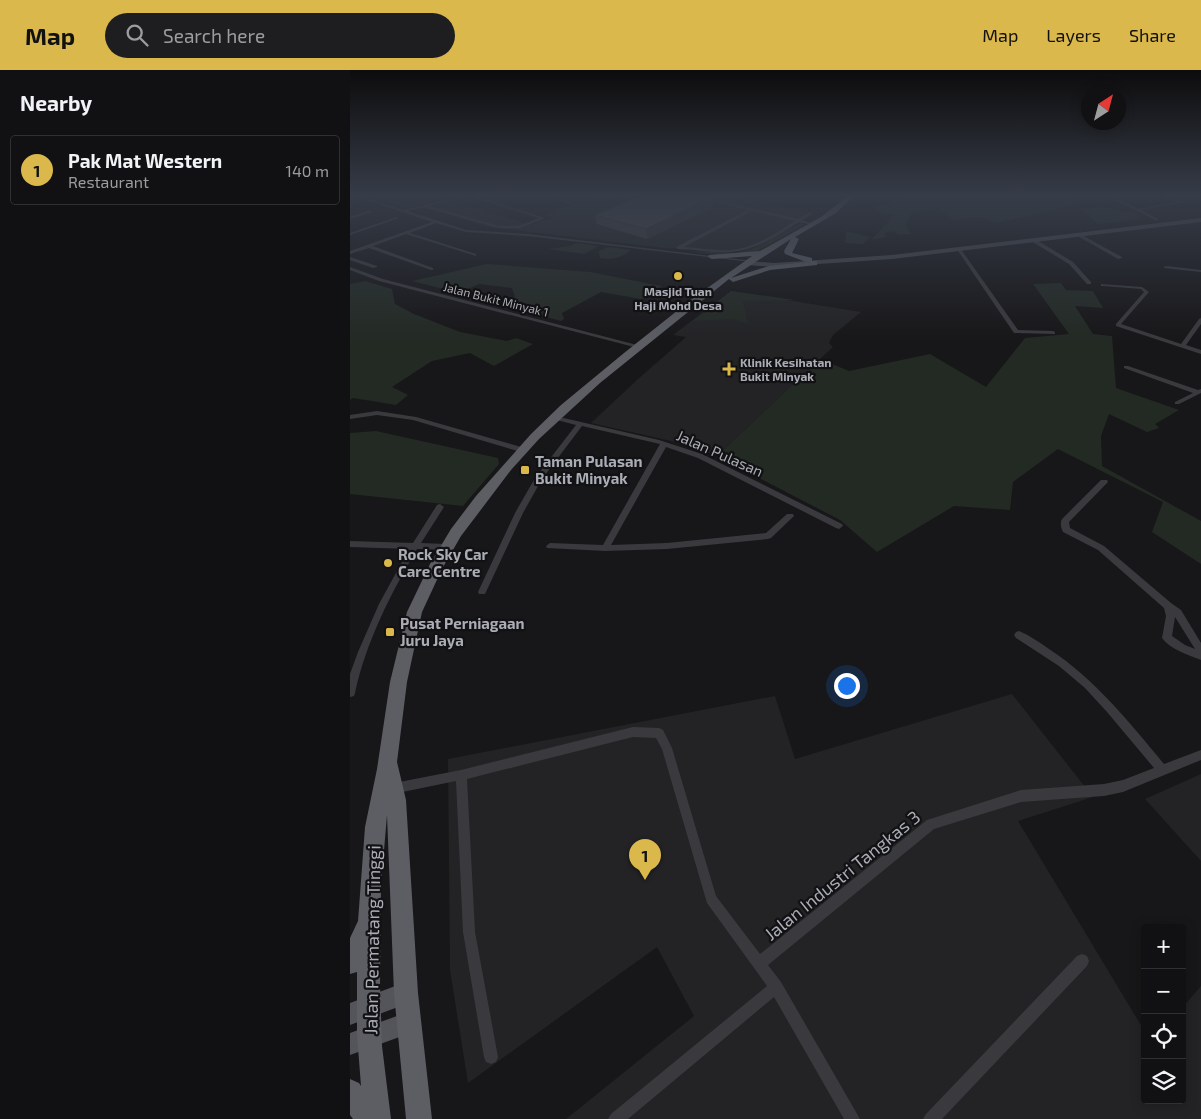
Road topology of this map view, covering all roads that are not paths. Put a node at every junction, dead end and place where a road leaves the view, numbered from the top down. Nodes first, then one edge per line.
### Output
1 (375, 244) edge
2 (440, 244) edge
3 (604, 244) edge
4 (686, 244) edge
5 (756, 244) edge
6 (777, 244) edge
7 (786, 244) edge
8 (792, 244) edge
9 (959, 244) edge
10 (1000, 244) edge
11 (1040, 244) edge
12 (1095, 244) edge
13 (369, 246) junction
14 (680, 247) junction
15 (958, 249) junction
16 (767, 250) junction
17 (672, 252) junction
18 (350, 253) edge
19 (474, 255) dead end
20 (712, 257) junction
21 (350, 258) edge
22 (1120, 258) dead end
23 (812, 261) junction
24 (754, 262) junction
25 (1166, 267) dead end
26 (350, 268) edge
27 (431, 269) dead end
28 (1201, 271) edge
29 (362, 273) junction
30 (1088, 283) dead end
31 (1104, 284) dead end
32 (712, 290) junction
33 (1201, 320) edge
34 (1053, 333) dead end
35 (638, 346) junction
36 (1182, 346) junction
37 (1201, 352) edge
38 (1126, 367) dead end
39 (1199, 391) edge
40 (1177, 403) dead end
41 (350, 416) edge
42 (555, 418) junction
43 (580, 424) junction
44 (664, 444) junction
45 (523, 450) junction
46 (1104, 482) dead end
47 (440, 507) dead end
48 (790, 516) dead end
49 (839, 526) dead end
50 (350, 544) edge
51 (550, 546) dead end
52 (413, 547) junction
53 (446, 547) junction
54 (604, 548) junction
55 (482, 592) dead end
56 (1168, 606) junction
57 (1019, 635) dead end
58 (1201, 651) edge
59 (1201, 656) edge
60 (350, 693) edge
61 (1201, 755) edge
62 (388, 762) junction
63 (1163, 771) junction
64 (462, 775) junction
65 (394, 788) junction
66 (369, 921) junction
67 (1082, 961) dead end
68 (350, 963) edge
69 (760, 963) junction
70 (776, 987) junction
71 (406, 993) junction
72 (359, 1011) edge
73 (408, 1023) junction
74 (360, 1040) edge
75 (491, 1057) dead end
76 (350, 1092) edge
77 (368, 1119) edge
78 (378, 1119) edge
79 (419, 1119) edge
80 (616, 1119) edge
81 (852, 1119) edge
82 (931, 1119) edge

1 - 13 street
2 - 19 street
3 - 17 street
4 - 14 street
5 - 14 street
6 - 16 highway
7 - 24 highway
8 - 23 highway
9 - 23 main road
10 - 15 main road
11 - 30 street
12 - 22 street
13 - 18 street
13 - 27 street
14 - 17 street
15 - 23 main road
15 - 34 street
16 - 20 highway
16 - 24 highway
17 - 20 street
20 - 24 street
21 - 29 street
23 - 24 main road
23 - 32 highway
24 - 32 highway
25 - 28 street
26 - 29 street, Jalan Bukit Minyak 1
29 - 35 street, Jalan Bukit Minyak 1
31 - 36 street
32 - 35 highway, Jalan Permatang Tinggi
33 - 36 street
35 - 42 highway, Jalan Permatang Tinggi
36 - 37 street
38 - 39 street
39 - 40 street
41 - 45 street
42 - 43 street, Jalan Pulasan
42 - 45 highway, Jalan Permatang Tinggi
43 - 44 street, Jalan Pulasan
43 - 55 street
44 - 49 street, Jalan Pulasan
44 - 54 street
45 - 53 highway, Jalan Permatang Tinggi
46 - 56 street
47 - 52 street
48 - 54 street
50 - 52 street
51 - 54 street
52 - 53 street
52 - 60 street
53 - 62 highway, Jalan Permatang Tinggi
56 - 58 street
56 - 59 street
57 - 63 street
61 - 63 street, Jalan Industri Tangkas 3
62 - 65 highway, Jalan Permatang Tinggi
62 - 66 highway, Jalan Permatang Tinggi
63 - 69 street, Jalan Industri Tangkas 3
64 - 65 street
64 - 69 street
64 - 75 street
65 - 71 highway, Jalan Permatang Tinggi
66 - 68 highway
66 - 72 highway, Jalan Permatang Tinggi
67 - 82 street
69 - 70 street
70 - 80 street
70 - 81 street
71 - 72 main road
71 - 73 highway, Jalan Permatang Tinggi
72 - 74 highway, Jalan Permatang Tinggi
73 - 74 main road
73 - 79 highway, Jalan Permatang Tinggi
74 - 78 highway, Jalan Permatang Tinggi
76 - 77 highway

